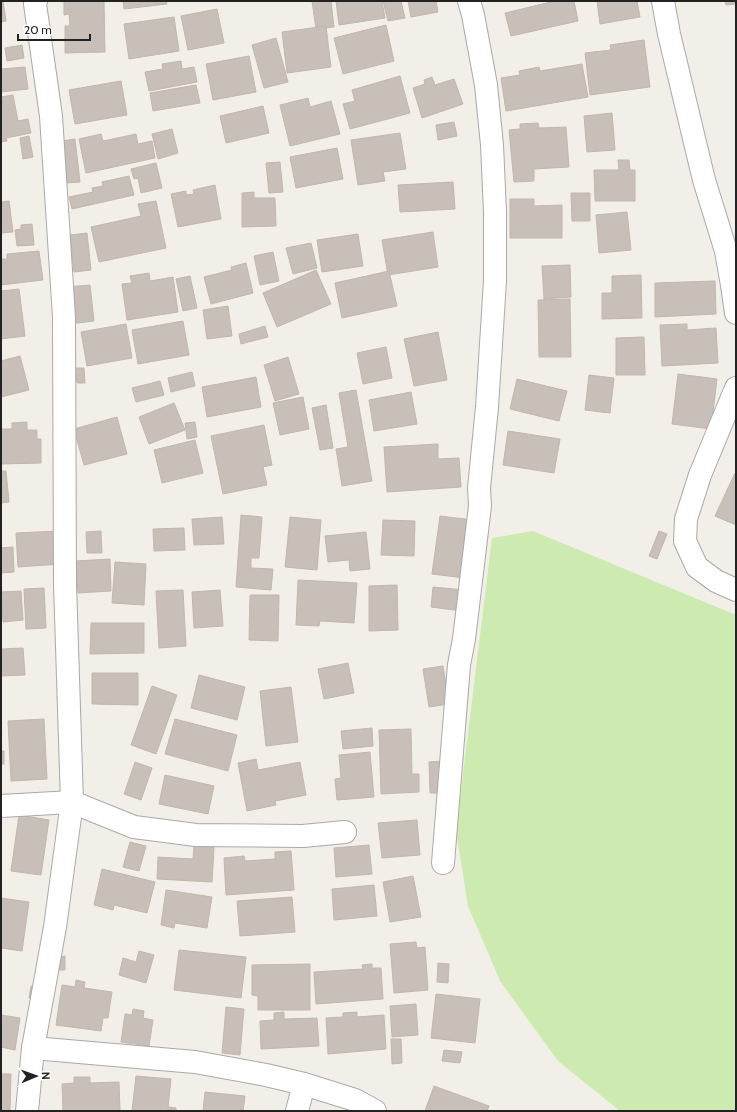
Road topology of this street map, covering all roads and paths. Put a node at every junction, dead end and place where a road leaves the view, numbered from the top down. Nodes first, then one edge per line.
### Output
1 (36, 1) edge
2 (469, 1) edge
3 (663, 1) edge
4 (736, 313) edge
5 (736, 388) edge
6 (736, 590) edge
7 (72, 802) junction
8 (1, 806) edge
9 (345, 832) dead end
10 (443, 863) dead end
11 (34, 1048) junction
12 (304, 1084) junction
13 (27, 1111) edge
14 (298, 1111) edge
15 (375, 1111) edge

1 - 7 street
2 - 10 street
3 - 4 street
5 - 6 street
7 - 8 street
7 - 9 street
7 - 11 street
11 - 12 street
11 - 13 street
12 - 14 street
12 - 15 street

